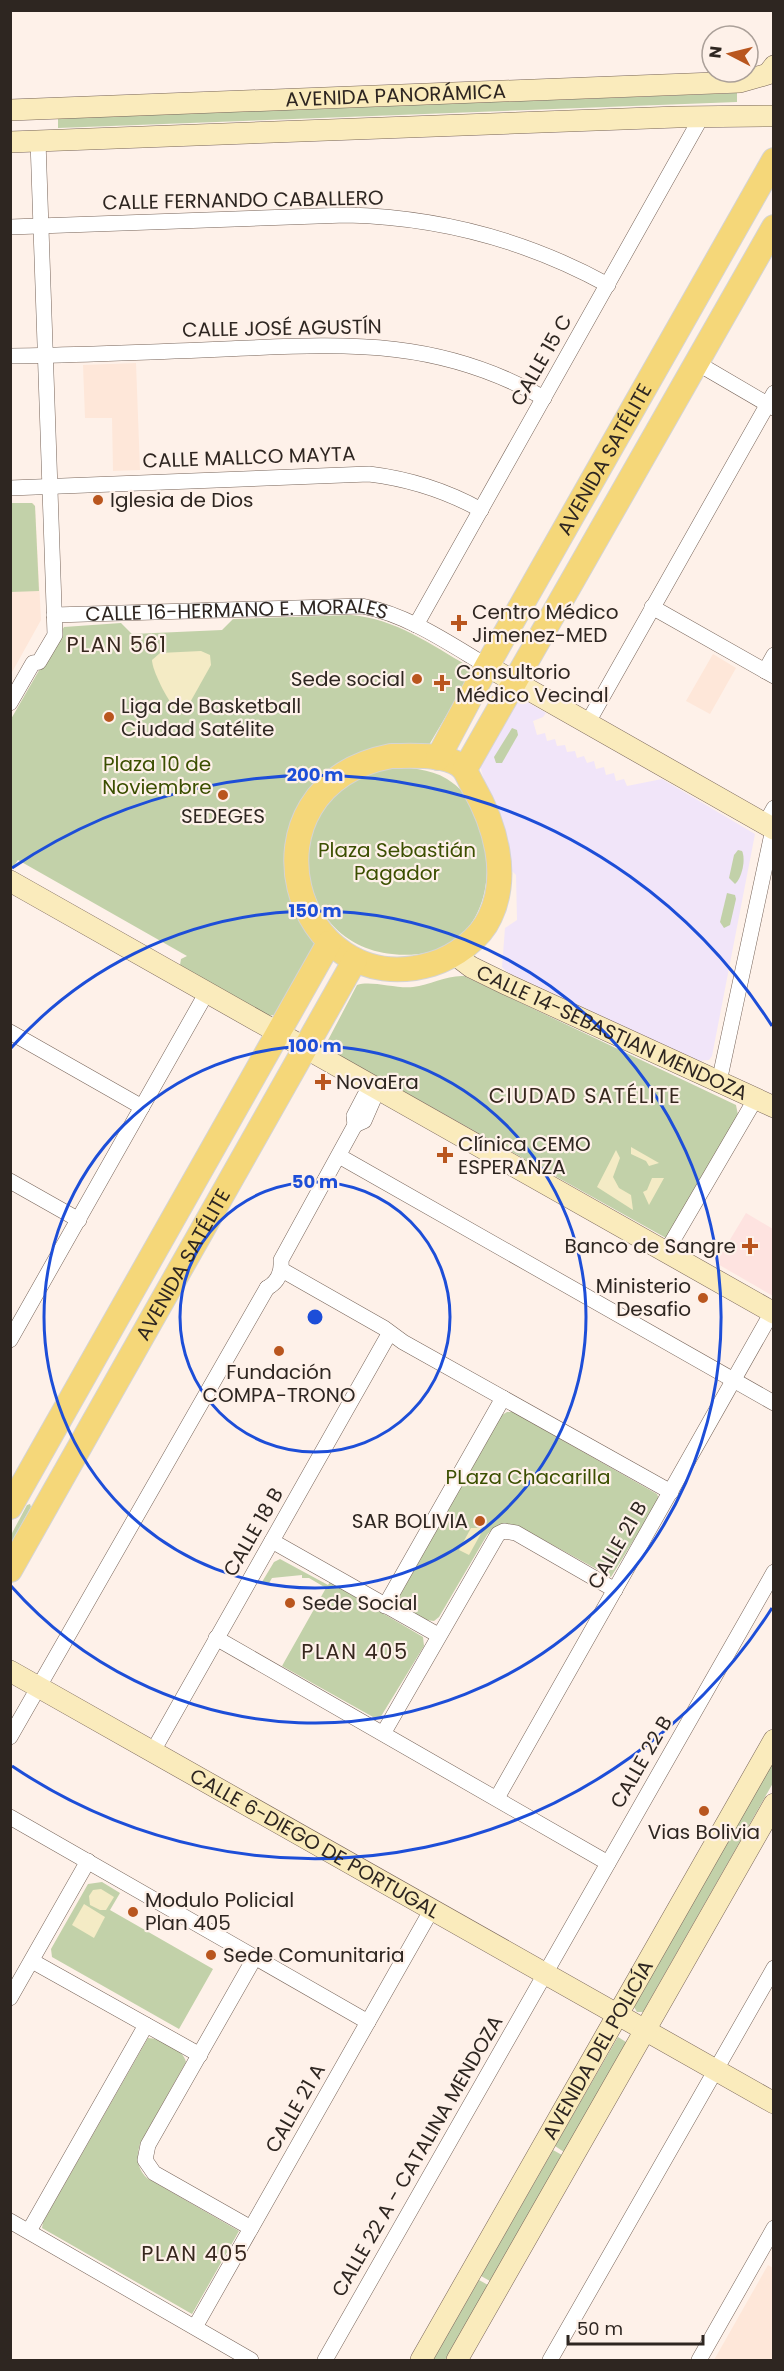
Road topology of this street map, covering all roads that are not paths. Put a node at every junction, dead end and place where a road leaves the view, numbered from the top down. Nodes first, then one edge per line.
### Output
1 (774, 66) edge
2 (36, 108) junction
3 (10, 110) edge
4 (702, 116) junction
5 (774, 116) edge
6 (38, 141) junction
7 (10, 142) edge
8 (774, 160) edge
9 (42, 226) junction
10 (10, 227) edge
11 (774, 227) edge
12 (608, 285) junction
13 (668, 346) junction
14 (10, 356) edge
15 (46, 356) junction
16 (697, 363) junction
17 (544, 398) junction
18 (771, 402) edge
19 (49, 485) junction
20 (10, 488) edge
21 (481, 510) junction
22 (652, 607) junction
23 (416, 624) junction
24 (53, 630) junction
25 (774, 655) edge
26 (487, 666) junction
27 (769, 673) edge
28 (515, 683) junction
29 (12, 705) edge
30 (587, 724) junction
31 (438, 758) junction
32 (465, 769) junction
33 (771, 822) edge
34 (10, 881) edge
35 (330, 943) junction
36 (454, 954) junction
37 (355, 960) junction
38 (207, 992) junction
39 (10, 1032) edge
40 (279, 1033) junction
41 (307, 1049) junction
42 (719, 1082) junction
43 (370, 1097) dead end
44 (765, 1102) edge
45 (142, 1107) junction
46 (339, 1156) junction
47 (10, 1181) edge
48 (79, 1220) junction
49 (666, 1252) junction
50 (151, 1259) junction
51 (280, 1262) junction
52 (178, 1275) junction
53 (773, 1312) edge
54 (12, 1334) edge
55 (389, 1334) junction
56 (734, 1380) junction
57 (503, 1398) junction
58 (774, 1403) edge
59 (17, 1482) edge
60 (671, 1492) junction
61 (50, 1501) junction
62 (10, 1508) edge
63 (272, 1541) junction
64 (10, 1570) edge
65 (774, 1572) edge
66 (615, 1590) junction
67 (385, 1606) junction
68 (438, 1635) junction
69 (216, 1638) junction
70 (10, 1671) edge
71 (40, 1687) junction
72 (384, 1732) junction
73 (10, 1737) edge
74 (774, 1740) edge
75 (153, 1751) junction
76 (497, 1798) junction
77 (774, 1804) edge
78 (10, 1817) edge
79 (88, 1861) junction
80 (608, 1863) junction
81 (432, 1909) junction
82 (255, 1957) junction
83 (32, 1961) junction
84 (774, 1968) edge
85 (545, 1973) junction
86 (10, 1998) edge
87 (618, 2013) junction
88 (368, 2022) junction
89 (146, 2025) junction
90 (646, 2029) junction
91 (200, 2055) junction
92 (716, 2070) junction
93 (774, 2103) edge
94 (10, 2221) edge
95 (251, 2228) junction
96 (774, 2228) edge
97 (29, 2231) junction
98 (769, 2249) edge
99 (195, 2327) junction
100 (251, 2361) edge
101 (325, 2361) edge
102 (421, 2361) edge
103 (458, 2361) edge
104 (550, 2361) edge
105 (699, 2361) edge

1 - 2 main road, AVENIDA PANORÁMICA
2 - 3 main road, AVENIDA PANORÁMICA
2 - 6 main road
4 - 5 main road, AVENIDA PANORÁMICA
4 - 6 main road, AVENIDA PANORÁMICA
4 - 12 street, CALLE 15 C
6 - 7 main road, AVENIDA PANORÁMICA
6 - 9 street
8 - 13 main road, AVENIDA SATÉLITE
9 - 10 street, CALLE FERNANDO CABALLERO
9 - 12 street, CALLE FERNANDO CABALLERO
9 - 15 street
11 - 16 main road, AVENIDA SATÉLITE
12 - 17 street, CALLE 15 C
13 - 16 main road
13 - 26 main road, AVENIDA SATÉLITE
14 - 15 street, CALLE JOSÉ AGUSTÍN
15 - 17 street, CALLE JOSÉ AGUSTÍN
15 - 19 street
16 - 18 street
16 - 28 main road, AVENIDA SATÉLITE
17 - 21 street, CALLE 15 C
18 - 22 street
19 - 20 street, CALLE MALLCO MAYTA
19 - 21 street, CALLE MALLCO MAYTA
19 - 24 street
21 - 23 street, CALLE 15 C
22 - 27 street
22 - 30 street
23 - 24 street, CALLE 16-HERMANO E. MORALES
23 - 26 street, CALLE 16-HERMANO E. MORALES
24 - 29 street
25 - 27 street
26 - 28 main road
26 - 31 main road, AVENIDA SATÉLITE
28 - 30 main road
28 - 32 main road, AVENIDA SATÉLITE
30 - 33 main road
31 - 32 main road
31 - 35 main road
32 - 36 main road
33 - 42 street
34 - 38 main road
35 - 37 main road
35 - 40 main road, AVENIDA SATÉLITE
36 - 37 main road
36 - 42 main road, CALLE 14-SEBASTIAN MENDOZA
37 - 41 main road, AVENIDA SATÉLITE
38 - 40 main road
38 - 45 street
39 - 45 street
40 - 41 main road
40 - 50 main road, AVENIDA SATÉLITE
41 - 49 main road
41 - 52 main road, AVENIDA SATÉLITE
42 - 44 main road, CALLE 14-SEBASTIAN MENDOZA
43 - 46 street
44 - 49 street
45 - 48 street
46 - 51 street
46 - 56 street
47 - 48 street
48 - 54 street
49 - 53 main road
50 - 52 main road
50 - 59 main road, AVENIDA SATÉLITE
51 - 55 street
51 - 71 street
52 - 61 main road, AVENIDA SATÉLITE
53 - 56 street, CALLE 21 B
55 - 57 street
55 - 63 street, CALLE 18 B
56 - 58 street
56 - 60 street, CALLE 21 B
57 - 60 street
57 - 67 street
59 - 61 main road
59 - 62 main road, AVENIDA SATÉLITE
60 - 66 street, CALLE 21 B
61 - 64 main road, AVENIDA SATÉLITE
63 - 67 street
63 - 69 street, CALLE 18 B
65 - 80 street, CALLE 22 B
66 - 68 street
66 - 76 street, CALLE 21 B
67 - 68 street
68 - 72 street
69 - 72 street
69 - 75 street, CALLE 18 B
70 - 71 main road, CALLE 6-DIEGO DE PORTUGAL
71 - 73 street
71 - 75 main road, CALLE 6-DIEGO DE PORTUGAL
72 - 76 street
74 - 87 main road, AVENIDA DEL POLICÍA
75 - 81 main road, CALLE 6-DIEGO DE PORTUGAL
76 - 80 street
77 - 90 main road, AVENIDA DEL POLICÍA
78 - 79 street
79 - 82 street
79 - 83 street
80 - 85 street, CALLE 22 B
81 - 85 main road, CALLE 6-DIEGO DE PORTUGAL
81 - 88 street, CALLE 21 A
82 - 88 street
82 - 91 street
83 - 86 street
83 - 89 street
84 - 92 street
85 - 87 main road, CALLE 6-DIEGO DE PORTUGAL
85 - 101 street, CALLE 22 A - CATALINA MENDOZA
87 - 90 main road, CALLE 6-DIEGO DE PORTUGAL
87 - 102 main road, AVENIDA DEL POLICÍA
88 - 95 street, CALLE 21 A
89 - 91 street
89 - 97 street
90 - 92 main road
90 - 103 main road, AVENIDA DEL POLICÍA
91 - 95 street
92 - 93 main road
92 - 104 street
94 - 97 street
95 - 99 street, CALLE 21 A
96 - 98 street
97 - 99 street
98 - 105 street
99 - 100 street

